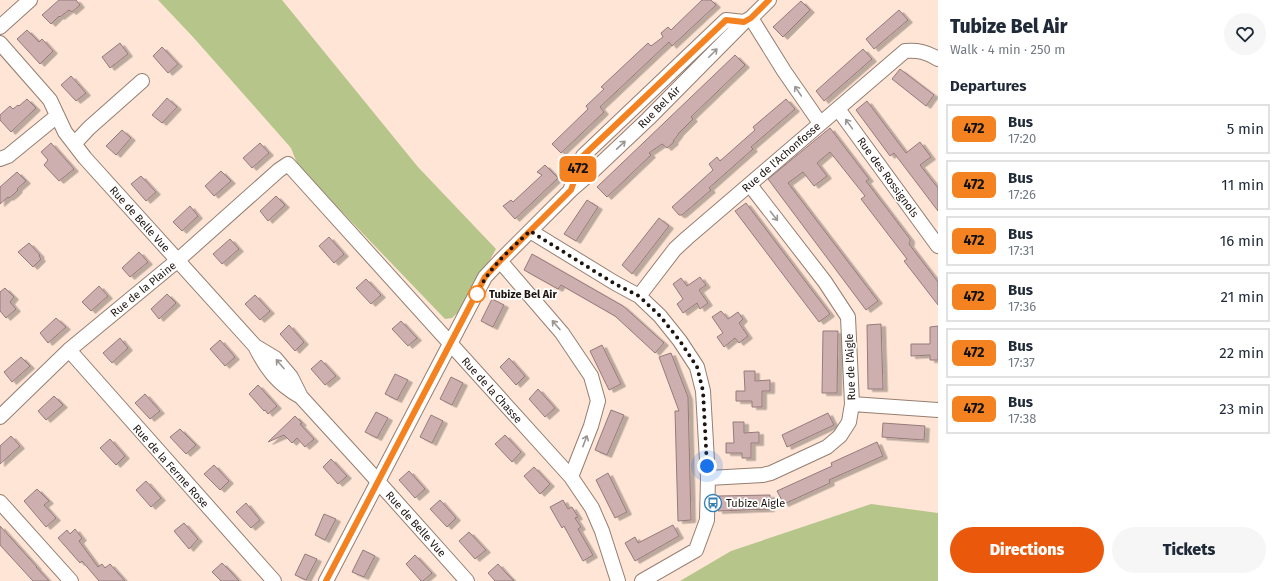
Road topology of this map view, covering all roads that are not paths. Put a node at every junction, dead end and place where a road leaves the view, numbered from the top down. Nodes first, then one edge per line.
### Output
1 (30, 0) edge
2 (769, 0) edge
3 (748, 20) junction
4 (0, 27) edge
5 (0, 43) edge
6 (938, 59) edge
7 (142, 81) dead end
8 (838, 109) junction
9 (57, 116) junction
10 (820, 123) junction
11 (74, 144) junction
12 (0, 159) edge
13 (288, 164) joint
14 (750, 185) junction
15 (530, 231) junction
16 (938, 246) edge
17 (178, 260) junction
18 (500, 261) junction
19 (639, 296) junction
20 (451, 343) junction
21 (69, 350) junction
22 (852, 404) junction
23 (938, 410) edge
24 (0, 417) edge
25 (571, 477) junction
26 (708, 478) junction
27 (378, 482) junction
28 (0, 502) edge
29 (71, 581) edge
30 (274, 581) edge
31 (326, 581) edge
32 (466, 581) edge
33 (618, 581) edge
34 (642, 581) edge

1 - 4 street
2 - 3 street
10 -> 3 street
3 - 15 street, Rue Bel Air
5 - 9 street, Rue de Belle Vue
6 - 8 street, Rue de l'Achonfosse
7 - 11 street
8 - 10 street, Rue de l'Achonfosse
16 -> 8 street, Rue des Rossignols
9 - 11 street, Rue de Belle Vue
9 - 12 street
10 - 14 street, Rue de l'Achonfosse
11 - 17 street, Rue de Belle Vue
13 - 17 street, Rue de la Plaine
13 - 20 street, Rue de la Chasse
14 - 19 street, Rue de l'Achonfosse
14 -> 22 street, Rue de l'Aigle
15 - 18 street, Rue Bel Air
15 - 19 street
17 - 21 street, Rue de la Plaine
17 - 27 street, Rue de Belle Vue
18 - 20 street, Rue Bel Air
25 -> 18 street
19 - 26 street
20 - 25 street, Rue de la Chasse
20 - 27 street, Rue Bel Air
21 - 24 street, Rue de la Plaine
21 - 30 street, Rue de la Ferme Rose
22 - 23 street
22 - 26 street, Rue de l'Aigle
25 - 33 street, Rue de la Chasse
26 - 34 street
27 - 31 street, Rue Bel Air
27 - 32 street, Rue de Belle Vue
28 - 29 street

